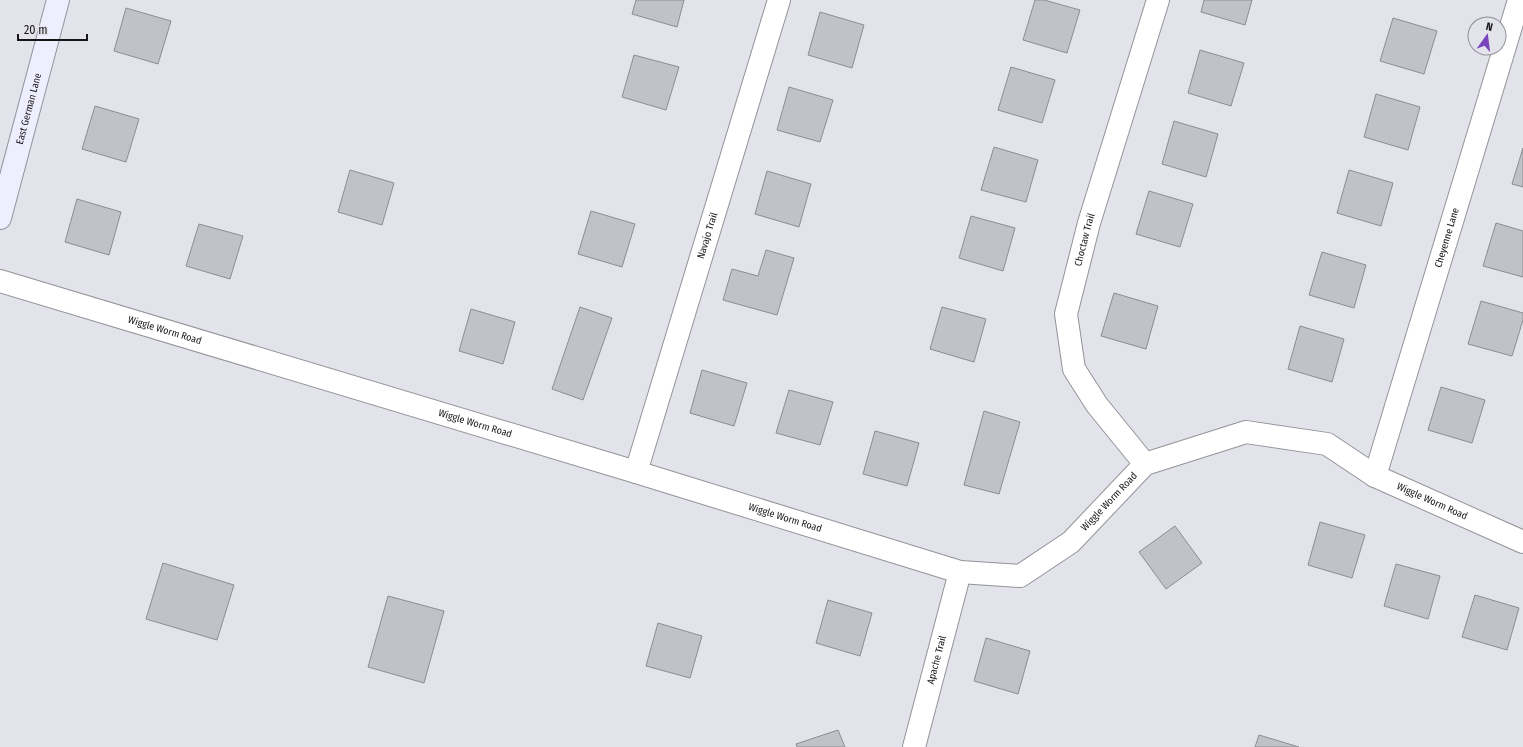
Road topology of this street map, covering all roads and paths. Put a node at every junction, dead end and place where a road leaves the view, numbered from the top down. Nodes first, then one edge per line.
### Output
1 (58, 0) edge
2 (779, 0) edge
3 (1158, 0) edge
4 (1519, 0) edge
5 (0, 218) edge
6 (0, 282) edge
7 (1146, 464) junction
8 (636, 472) junction
9 (1375, 476) junction
10 (1523, 542) edge
11 (960, 572) junction
12 (914, 747) edge

1 - 5 street, East German Lane
2 - 8 street, Navajo Trail
3 - 7 street, Choctaw Trail
4 - 9 street, Cheyenne Lane
6 - 8 street, Wiggle Worm Road
7 - 9 street, Wiggle Worm Road
7 - 11 street, Wiggle Worm Road
8 - 11 street, Wiggle Worm Road
9 - 10 street, Wiggle Worm Road
11 - 12 street, Apache Trail

